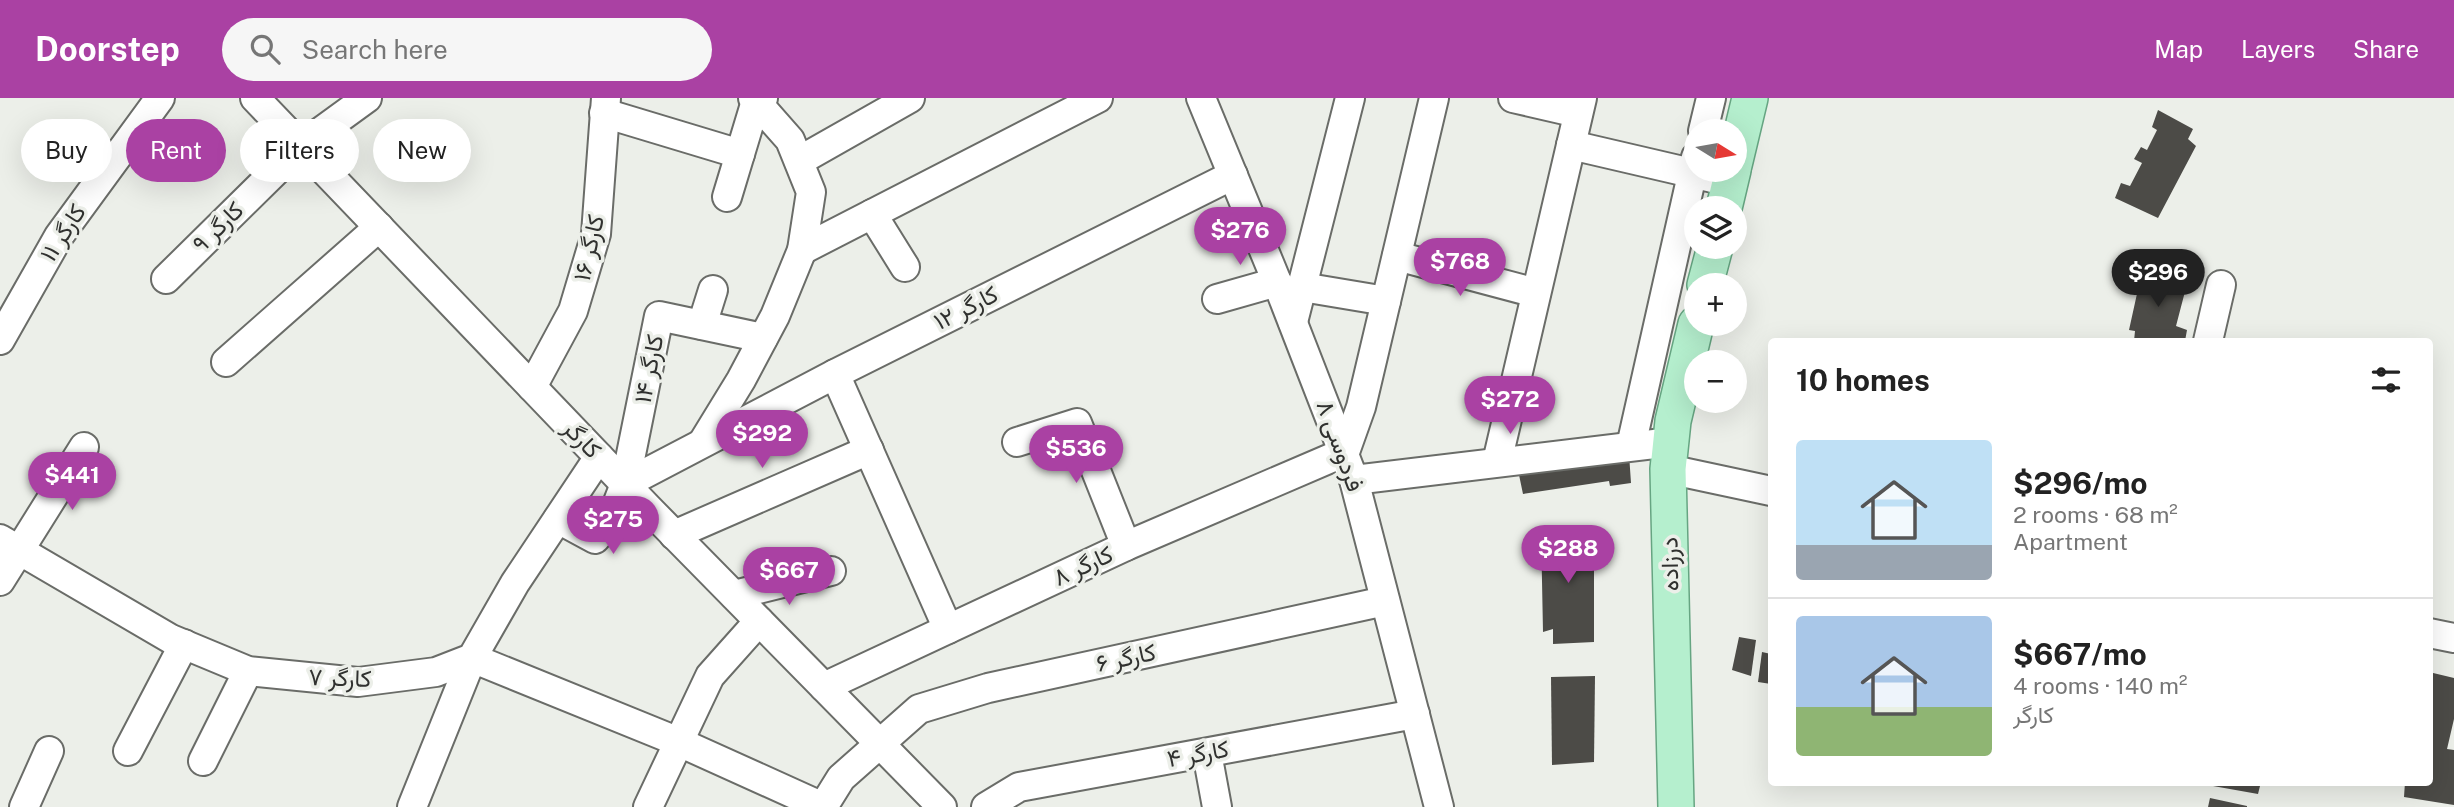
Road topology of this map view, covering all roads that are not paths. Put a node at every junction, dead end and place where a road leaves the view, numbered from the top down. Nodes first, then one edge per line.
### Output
1 (160, 98) edge
2 (255, 98) edge
3 (367, 98) edge
4 (910, 98) edge
5 (1098, 98) edge
6 (1350, 98) edge
7 (1434, 98) edge
8 (1513, 98) edge
9 (1711, 98) edge
10 (1750, 98) edge
11 (757, 99) edge
12 (1202, 99) edge
13 (605, 105) edge
14 (1580, 106) edge
15 (275, 119) edge
16 (338, 119) edge
17 (1706, 119) edge
18 (1745, 119) edge
19 (1571, 145) junction
20 (740, 154) junction
21 (799, 161) junction
22 (1684, 163) edge
23 (1233, 175) junction
24 (264, 182) edge
25 (336, 182) edge
26 (1690, 182) edge
27 (727, 197) dead end
28 (872, 214) junction
29 (379, 227) junction
30 (802, 250) junction
31 (1397, 256) junction
32 (905, 267) dead end
33 (166, 279) dead end
34 (1289, 285) junction
35 (2221, 285) dead end
36 (713, 290) dead end
37 (1536, 293) junction
38 (1217, 299) dead end
39 (1386, 301) junction
40 (702, 325) junction
41 (1693, 336) edge
42 (763, 338) junction
43 (2209, 338) edge
44 (0, 340) edge
45 (226, 362) dead end
46 (835, 374) junction
47 (532, 387) junction
48 (1017, 442) dead end
49 (701, 444) junction
50 (1631, 446) junction
51 (84, 447) dead end
52 (869, 450) junction
53 (1345, 452) junction
54 (1670, 455) junction
55 (599, 457) junction
56 (1497, 462) junction
57 (1354, 480) junction
58 (625, 484) junction
59 (1768, 490) edge
60 (558, 519) junction
61 (674, 535) junction
62 (10, 545) edge
63 (1126, 545) junction
64 (831, 570) dead end
65 (0, 581) edge
66 (734, 596) junction
67 (1385, 601) junction
68 (759, 621) junction
69 (948, 629) junction
70 (2433, 634) edge
71 (2454, 638) edge
72 (184, 645) junction
73 (472, 657) junction
74 (248, 671) junction
75 (824, 687) junction
76 (1415, 714) junction
77 (679, 742) junction
78 (879, 743) junction
79 (49, 751) dead end
80 (128, 751) dead end
81 (1207, 753) junction
82 (203, 761) dead end
83 (23, 807) edge
84 (412, 807) edge
85 (648, 807) edge
86 (823, 807) edge
87 (942, 807) edge
88 (986, 807) edge
89 (1217, 807) edge
90 (1439, 807) edge
91 (1676, 807) edge

1 - 44 street, کارگر ۱۱
2 - 15 street, کارگر
3 - 16 street, کارگر ۹
4 - 21 street
5 - 28 street
6 - 34 street
7 - 31 street
8 - 14 street
9 - 17 street
10 - 18 main road
11 - 20 street
11 - 21 street
12 - 23 street, فردوسی ۸
13 - 20 street
13 - 47 street, کارگر ۱۶
14 - 19 street
19 - 22 street
19 - 37 street
20 - 27 street
21 - 30 street
23 - 34 street, فردوسی ۸
23 - 46 street, کارگر ۱۲
24 - 33 street, کارگر ۹
25 - 29 street, کارگر
26 - 50 street
28 - 30 street
28 - 32 street
29 - 45 street
29 - 47 street, کارگر
30 - 42 street
31 - 37 street
31 - 39 street
34 - 38 street
34 - 39 street
34 - 53 street, فردوسی ۸
35 - 43 street
36 - 40 street
37 - 56 street
39 - 53 street
40 - 42 street, کارگر ۱۴
40 - 58 street, کارگر ۱۴
41 - 54 main road, درزاده
42 - 49 street
46 - 49 street, کارگر ۱۲
46 - 52 street
47 - 55 street, کارگر
48 - 63 street
49 - 58 street, کارگر ۱۲
50 - 54 street
50 - 56 street
51 - 62 street
52 - 61 street
52 - 69 street
53 - 57 street, فردوسی ۸
53 - 63 street, کارگر ۸
54 - 59 street
54 - 91 main road, درزاده
55 - 58 street, کارگر
55 - 60 street
56 - 57 street
57 - 67 street, فردوسی ۸
58 - 60 street
58 - 61 street, کارگر
60 - 73 street
61 - 66 street, کارگر
62 - 65 street
62 - 72 street, کارگر ۷
63 - 69 street, کارگر ۸
64 - 66 street
66 - 68 street, کارگر
67 - 76 street, فردوسی ۸
67 - 78 street, کارگر ۶
68 - 75 street, کارگر
68 - 77 street
69 - 75 street, کارگر ۸
70 - 71 street
72 - 74 street, کارگر ۷
72 - 80 street
73 - 74 street, کارگر ۷
73 - 77 street
73 - 84 street
74 - 82 street
75 - 78 street, کارگر
76 - 81 street, کارگر ۴
76 - 90 street, فردوسی ۸
77 - 85 street
77 - 86 street
78 - 86 street, کارگر ۶
78 - 87 street, کارگر
79 - 83 street
81 - 88 street, کارگر ۴
81 - 89 street

